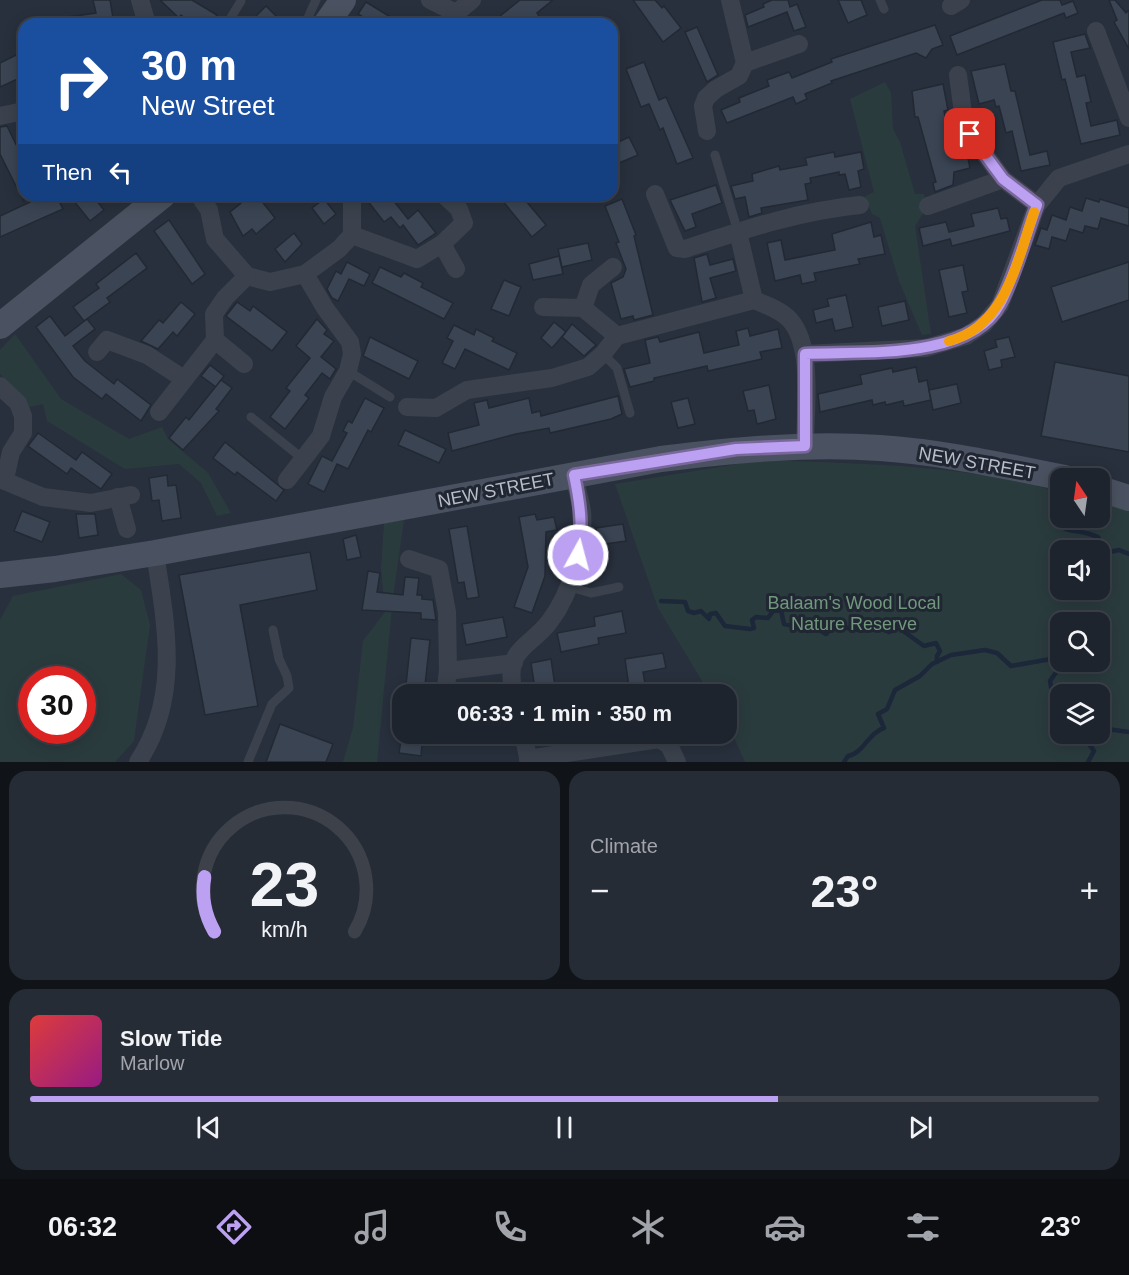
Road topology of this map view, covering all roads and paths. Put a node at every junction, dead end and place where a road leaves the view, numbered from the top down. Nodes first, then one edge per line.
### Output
1 (140, 0) edge
2 (316, 0) edge
3 (342, 0) edge
4 (430, 0) edge
5 (472, 0) edge
6 (730, 0) edge
7 (241, 1) edge
8 (145, 18) edge
9 (231, 18) edge
10 (307, 18) edge
11 (330, 18) edge
12 (455, 18) edge
13 (457, 18) edge
14 (1096, 31) dead end
15 (799, 44) dead end
16 (745, 63) junction
17 (958, 75) dead end
18 (18, 112) edge
19 (0, 116) edge
20 (1129, 118) edge
21 (707, 131) dead end
22 (1129, 154) edge
23 (715, 155) dead end
24 (1003, 179) junction
25 (655, 194) dead end
26 (156, 201) edge
27 (203, 201) edge
28 (352, 201) edge
29 (450, 201) edge
30 (860, 205) dead end
31 (1037, 205) junction
32 (928, 206) dead end
33 (738, 232) junction
34 (352, 235) junction
35 (442, 244) junction
36 (613, 267) dead end
37 (456, 269) dead end
38 (305, 274) junction
39 (248, 276) junction
40 (754, 300) junction
41 (543, 306) dead end
42 (583, 308) junction
43 (0, 326) edge
44 (617, 336) junction
45 (215, 340) junction
46 (97, 352) dead end
47 (603, 354) junction
48 (805, 354) junction
49 (244, 364) dead end
50 (348, 371) junction
51 (184, 379) junction
52 (0, 386) edge
53 (390, 397) dead end
54 (407, 407) dead end
55 (159, 412) dead end
56 (630, 413) dead end
57 (251, 417) dead end
58 (805, 446) junction
59 (303, 459) junction
60 (574, 475) junction
61 (1050, 475) edge
62 (2, 479) edge
63 (287, 480) dead end
64 (1110, 492) edge
65 (1129, 498) edge
66 (127, 529) dead end
67 (155, 553) junction
68 (410, 559) dead end
69 (0, 575) edge
70 (567, 586) junction
71 (620, 587) dead end
72 (273, 630) dead end
73 (514, 663) junction
74 (448, 671) junction
75 (446, 684) edge
76 (514, 684) edge
77 (524, 744) edge
78 (616, 744) edge
79 (667, 744) edge
80 (528, 760) edge
81 (139, 762) edge
82 (248, 762) edge
83 (677, 762) edge

1 - 8 street
2 - 10 lane
3 - 11 street
4 - 12 street
5 - 13 street
6 - 16 street
7 - 9 lane
14 - 20 street
15 - 16 street
16 - 21 street
17 - 24 street
18 - 19 street
22 - 31 street
23 - 33 lane
24 - 31 street
24 - 32 street
25 - 33 street
26 - 43 street
27 - 39 street
28 - 34 street
29 - 35 street
30 - 33 street
31 - 48 street
33 - 40 street
34 - 35 street
34 - 38 street
35 - 37 street
36 - 42 street
38 - 39 street
38 - 50 street
39 - 45 street
40 - 44 street
40 - 48 street
41 - 42 street
42 - 44 street
44 - 47 street
45 - 49 street
45 - 51 street
46 - 51 street
47 - 54 street
47 - 56 lane
48 - 58 street
50 - 53 lane
50 - 59 street
51 - 55 street
52 - 62 street
57 - 59 lane
58 - 60 street, NEW STREET
58 - 61 street, NEW STREET
59 - 63 street
60 - 67 street, NEW STREET
60 - 70 street
62 - 66 street
64 - 65 street
67 - 69 street, NEW STREET
67 - 81 street
68 - 74 street
70 - 71 lane
70 - 73 street
72 - 82 lane
73 - 74 street
73 - 76 street
74 - 75 street
77 - 80 street
78 - 80 street
79 - 83 street

